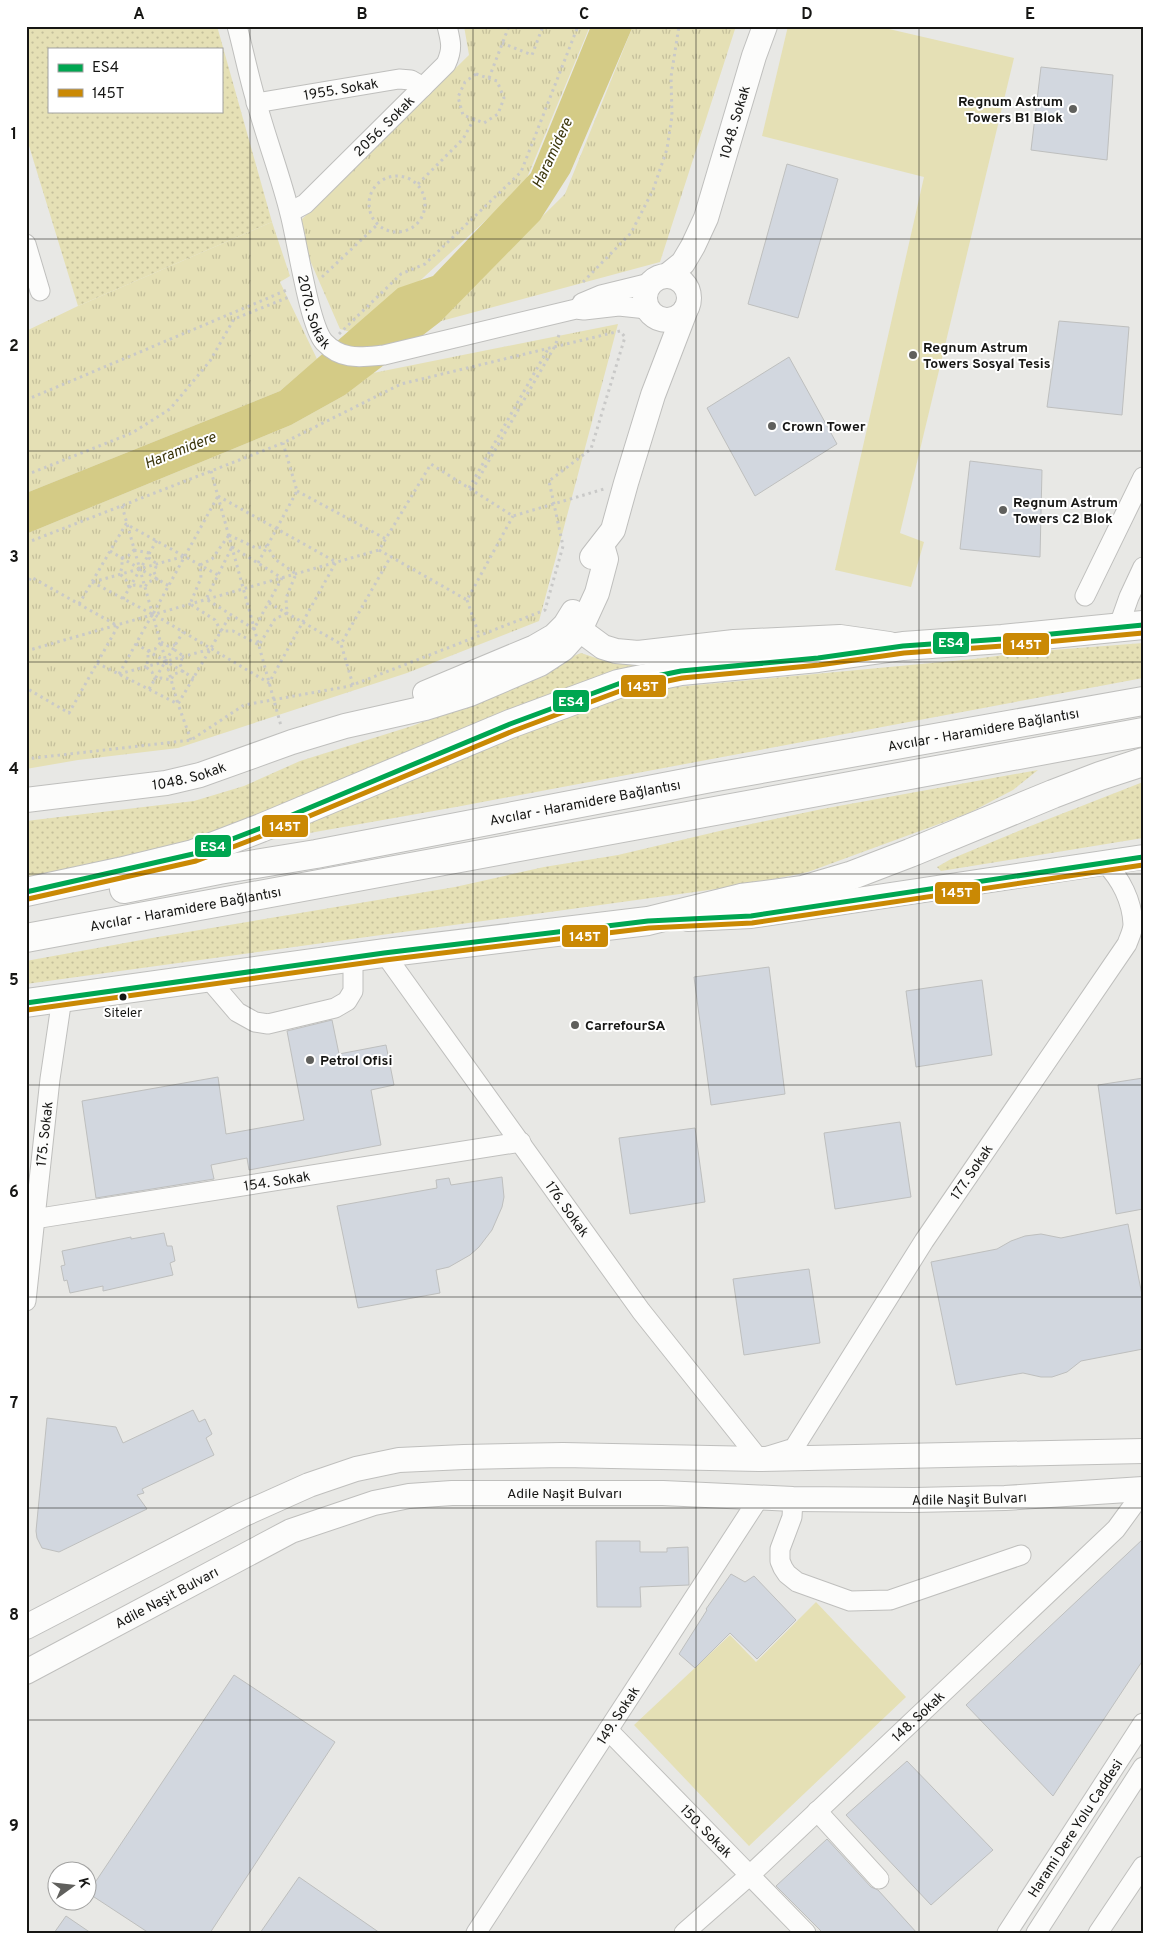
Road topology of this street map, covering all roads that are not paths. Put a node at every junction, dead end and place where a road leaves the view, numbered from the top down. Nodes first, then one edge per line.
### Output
1 (237, 26) edge
2 (447, 26) edge
3 (765, 26) edge
4 (423, 87) junction
5 (256, 103) junction
6 (290, 212) junction
7 (706, 218) junction
8 (26, 244) edge
9 (659, 279) junction
10 (40, 291) dead end
11 (687, 304) junction
12 (571, 310) junction
13 (651, 313) junction
14 (653, 395) junction
15 (1143, 477) edge
16 (1143, 567) edge
17 (1085, 596) dead end
18 (1130, 626) edge
19 (573, 628) junction
20 (903, 646) junction
21 (1143, 701) edge
22 (1143, 732) edge
23 (1143, 762) edge
24 (26, 800) edge
25 (1143, 857) edge
26 (1105, 863) junction
27 (26, 892) edge
28 (26, 907) edge
29 (648, 921) junction
30 (26, 938) edge
31 (384, 952) junction
32 (353, 957) junction
33 (208, 978) junction
34 (62, 998) junction
35 (26, 1003) edge
36 (521, 1142) junction
37 (34, 1219) junction
38 (26, 1301) edge
39 (1143, 1451) edge
40 (564, 1455) junction
41 (759, 1459) junction
42 (1143, 1490) edge
43 (563, 1493) junction
44 (759, 1498) junction
45 (793, 1499) junction
46 (1022, 1555) dead end
47 (26, 1627) edge
48 (26, 1672) edge
49 (1143, 1724) edge
50 (608, 1730) junction
51 (1143, 1767) edge
52 (817, 1811) junction
53 (1143, 1866) edge
54 (750, 1875) junction
55 (879, 1879) dead end
56 (476, 1933) edge
57 (684, 1933) edge
58 (806, 1933) edge
59 (1007, 1933) edge
60 (1036, 1933) edge
61 (1098, 1933) edge

1 - 5 street, 2070. Sokak
2 - 4 street, 2056. Sokak
3 - 7 main road, 1048. Sokak
4 - 5 street, 1955. Sokak
4 - 6 street, 2056. Sokak
5 - 6 street, 2070. Sokak
6 - 12 street, 2070. Sokak
7 - 9 main road
7 - 11 main road
8 - 10 street
9 - 11 main road
9 - 12 street
9 - 13 main road
11 - 13 main road
11 - 14 main road
12 - 13 street
13 - 14 main road
14 - 19 main road, 1048. Sokak
15 - 17 street
16 - 18 street
18 - 20 highway
19 - 20 main road
19 - 24 main road, 1048. Sokak
20 - 27 highway
21 - 28 highway, Avcılar - Haramidere Bağlantısı
22 - 30 highway, Avcılar - Haramidere Bağlantısı
23 - 29 highway
25 - 26 main road
26 - 29 main road
26 - 41 street, 177. Sokak
29 - 31 highway
31 - 32 highway
31 - 36 street, 176. Sokak
32 - 33 highway
32 - 33 street
33 - 34 highway
34 - 35 highway
34 - 37 street, 175. Sokak
36 - 37 street, 154. Sokak
36 - 41 street, 176. Sokak
37 - 38 street, 175. Sokak
39 - 41 main road
40 - 41 main road
40 - 43 main road
40 - 47 main road
41 - 44 main road
42 - 45 main road, Adile Naşit Bulvarı
42 - 52 street, 148. Sokak
43 - 44 main road, Adile Naşit Bulvarı
43 - 48 main road, Adile Naşit Bulvarı
44 - 45 main road, Adile Naşit Bulvarı
44 - 50 street, 149. Sokak
45 - 46 street
49 - 59 street, Harami Dere Yolu Caddesi
50 - 54 street, 150. Sokak
50 - 56 street, 149. Sokak
51 - 60 street, Harami Dere Yolu Caddesi
52 - 54 street, 148. Sokak
52 - 55 street
53 - 61 street
54 - 57 street, 148. Sokak
54 - 58 street, 150. Sokak

